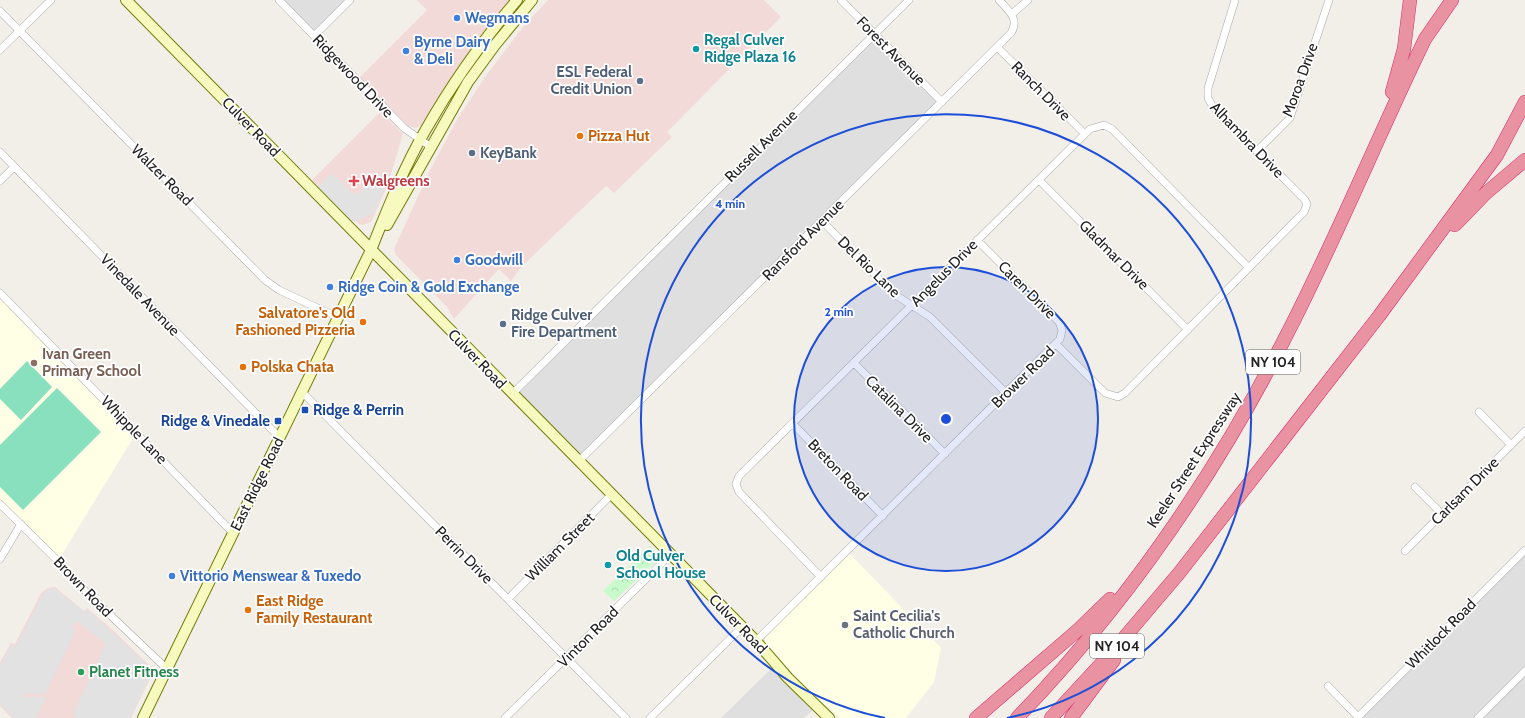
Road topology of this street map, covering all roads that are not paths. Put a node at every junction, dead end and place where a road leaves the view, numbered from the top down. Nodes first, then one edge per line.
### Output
1 (50, 0) edge
2 (126, 0) edge
3 (278, 0) edge
4 (350, 0) edge
5 (517, 0) edge
6 (532, 0) edge
7 (841, 0) edge
8 (909, 0) edge
9 (999, 0) edge
10 (1028, 0) edge
11 (1235, 0) edge
12 (1329, 0) edge
13 (1410, 0) edge
14 (1452, 0) edge
15 (0, 11) edge
16 (1012, 14) junction
17 (20, 30) junction
18 (874, 34) junction
19 (314, 36) junction
20 (997, 47) junction
21 (0, 50) edge
22 (942, 102) junction
23 (1525, 102) edge
24 (1084, 134) junction
25 (420, 140) junction
26 (431, 147) junction
27 (1257, 151) junction
28 (0, 152) edge
29 (1525, 160) edge
30 (14, 167) junction
31 (1039, 180) junction
32 (0, 181) edge
33 (1354, 191) junction
34 (1307, 204) joint
35 (822, 221) junction
36 (977, 240) junction
37 (371, 250) junction
38 (1249, 268) junction
39 (0, 294) edge
40 (912, 306) junction
41 (1379, 316) junction
42 (339, 318) junction
43 (1188, 330) junction
44 (1056, 344) junction
45 (854, 363) junction
46 (302, 392) junction
47 (512, 394) junction
48 (1006, 394) junction
49 (1479, 412) dead end
50 (793, 424) junction
51 (1525, 431) edge
52 (280, 438) junction
53 (1511, 445) junction
54 (945, 454) junction
55 (579, 461) junction
56 (1415, 487) dead end
57 (611, 495) junction
58 (0, 504) edge
59 (1442, 514) junction
60 (883, 516) junction
61 (1174, 522) junction
62 (21, 524) junction
63 (233, 534) junction
64 (1525, 550) edge
65 (1405, 551) dead end
66 (670, 555) junction
67 (0, 559) edge
68 (1180, 572) junction
69 (821, 577) junction
70 (508, 599) junction
71 (742, 627) junction
72 (756, 641) junction
73 (567, 657) junction
74 (167, 669) junction
75 (1525, 670) edge
76 (1328, 686) dead end
77 (143, 718) edge
78 (505, 718) edge
79 (626, 718) edge
80 (650, 718) edge
81 (829, 718) edge
82 (976, 718) edge
83 (1017, 718) edge
84 (1051, 718) edge
85 (1071, 718) edge
86 (1358, 718) edge
87 (1478, 718) edge

1 - 17 street
2 - 37 main road, Culver Road
3 - 19 street, Ridgewood Drive
4 - 19 street
5 - 25 main road, East Ridge Road
6 - 26 main road, East Ridge Road
7 - 18 street, Forest Avenue
8 - 18 street, Russell Avenue
9 - 16 street
10 - 16 street
11 - 27 street, Alhambra Drive
12 - 27 street, Moroa Drive
13 - 33 highway, NY 104
14 - 33 highway
15 - 17 street, Walzer Road
16 - 20 street, Ransford Avenue
17 - 21 street
17 - 42 street, Walzer Road
18 - 22 street, Forest Avenue
18 - 47 street, Russell Avenue
19 - 25 street, Ridgewood Drive
20 - 22 street, Ransford Avenue
20 - 24 street, Ranch Drive
22 - 35 street, Ransford Avenue
23 - 41 highway, NY 104
24 - 31 street, Angelus Drive
24 - 38 street, Angelus Drive
25 - 26 street, Ridgewood Drive
25 - 37 main road, East Ridge Road
26 - 37 main road, East Ridge Road
27 - 34 street, Alhambra Drive
28 - 30 street, Vinedale Avenue
29 - 41 highway
30 - 32 street
30 - 52 street, Vinedale Avenue
31 - 36 street, Angelus Drive
31 - 43 street, Gladmar Drive
33 - 61 highway, Keeler Street Expressway / NY 104
34 - 38 street, Brower Road
35 - 40 street, Del Rio Lane
35 - 55 street, Ransford Avenue
36 - 40 street, Angelus Drive
36 - 44 street, Caren Drive
37 - 42 main road, East Ridge Road
37 - 47 main road, Culver Road
38 - 43 street, Brower Road
39 - 63 street, Whipple Lane
40 - 45 street, Angelus Drive
40 - 48 street, Del Rio Lane
41 - 68 highway, NY 104
42 - 46 main road, East Ridge Road
43 - 44 street, Brower Road
44 - 48 street, Brower Road
45 - 50 street, Angelus Drive
45 - 54 street, Catalina Drive
46 - 52 main road, East Ridge Road
46 - 70 street, Perrin Drive
47 - 55 main road, Culver Road
48 - 54 street, Brower Road
49 - 53 street
50 - 60 street, Breton Road
50 - 69 street, Angelus Drive
51 - 53 street, Carlsam Drive
52 - 63 main road, East Ridge Road
53 - 59 street, Carlsam Drive
54 - 60 street, Brower Road
55 - 57 main road, Culver Road
56 - 59 street
57 - 66 main road, Culver Road
57 - 70 street, William Street
58 - 62 street, Brown Road
59 - 65 street, Carlsam Drive
60 - 69 street, Brower Road
61 - 82 highway
61 - 83 highway, Keeler Street Expressway / NY 104
62 - 67 street
62 - 74 street, Brown Road
63 - 74 main road, East Ridge Road
64 - 86 street, Whitlock Road
66 - 71 main road, Culver Road
66 - 73 street, Vinton Road
68 - 84 highway, NY 104
68 - 85 highway
69 - 72 street, Brower Road
70 - 73 street, Perrin Drive
71 - 72 main road, Culver Road
71 - 80 street
72 - 81 main road, Culver Road
73 - 78 street, Vinton Road
73 - 79 street, Perrin Drive
74 - 77 main road, East Ridge Road
75 - 87 street
76 - 86 street

